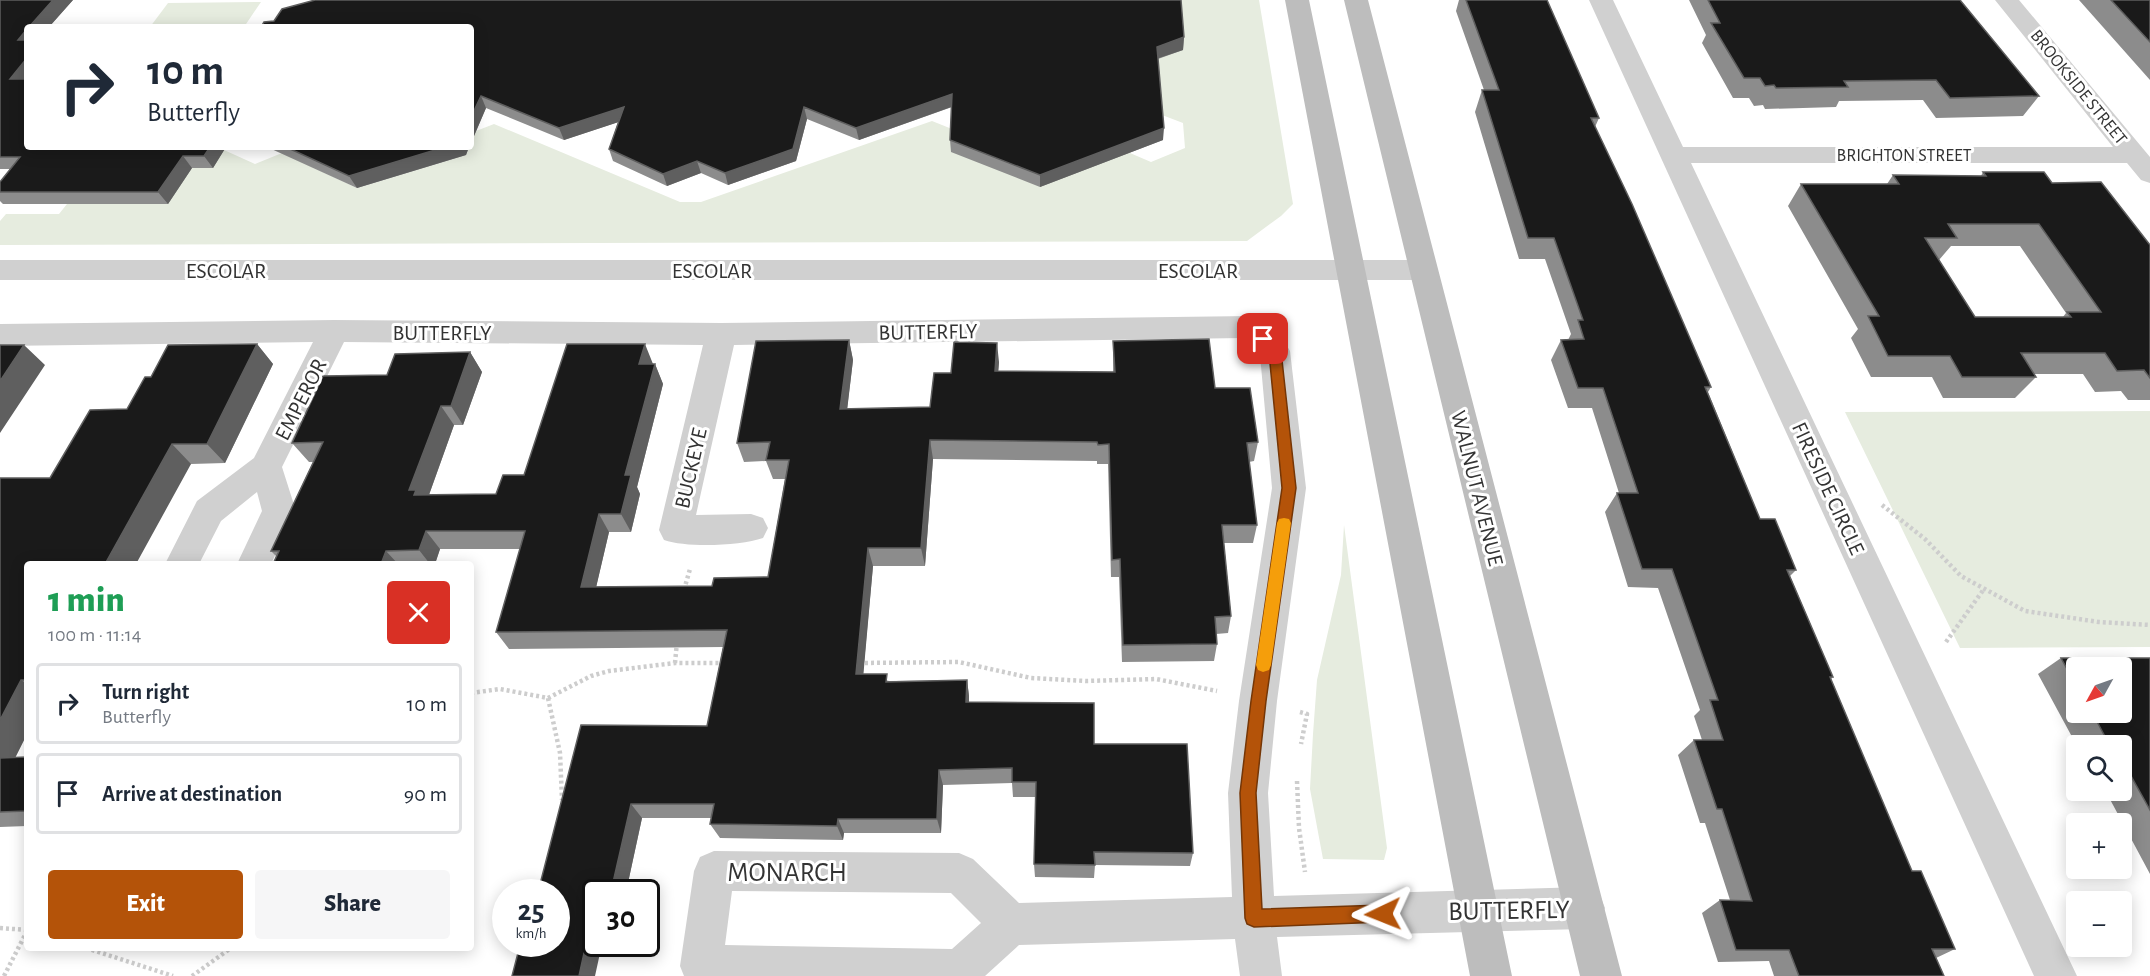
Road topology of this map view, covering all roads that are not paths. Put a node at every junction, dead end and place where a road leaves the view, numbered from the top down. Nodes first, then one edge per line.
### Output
1 (1297, 0) edge
2 (1356, 0) edge
3 (1601, 0) edge
4 (2007, 0) edge
5 (1674, 155) junction
6 (2142, 164) edge
7 (0, 270) edge
8 (1350, 270) junction
9 (1423, 270) junction
10 (334, 331) junction
11 (0, 334) edge
12 (721, 334) junction
13 (266, 466) junction
14 (751, 528) dead end
15 (184, 561) edge
16 (255, 561) edge
17 (1584, 908) junction
18 (1478, 910) junction
19 (1254, 918) junction
20 (1011, 924) junction
21 (1261, 976) edge
22 (1491, 976) edge
23 (1601, 976) edge
24 (2056, 976) edge

1 - 8 main road
2 - 9 main road, WALNUT AVENUE
3 - 5 street, FIRESIDE CIRCLE
4 - 6 street, BROOKSIDE STREET
5 - 6 street, BRIGHTON STREET
5 - 24 street, FIRESIDE CIRCLE
7 - 8 street, ESCOLAR
8 - 9 street, ESCOLAR
8 - 18 main road
9 - 17 main road, WALNUT AVENUE
10 - 11 street, BUTTERFLY
10 - 12 street, BUTTERFLY
10 - 13 street, EMPEROR
12 - 14 street, BUCKEYE
12 - 19 street, BUTTERFLY
13 - 15 street, EMPEROR
13 - 16 street, EMPEROR
17 - 18 street, BUTTERFLY
17 - 23 main road, WALNUT AVENUE
18 - 19 street, BUTTERFLY
18 - 22 main road
19 - 20 street
19 - 21 street, BUTTERFLY
20 - 20 street, MONARCH

